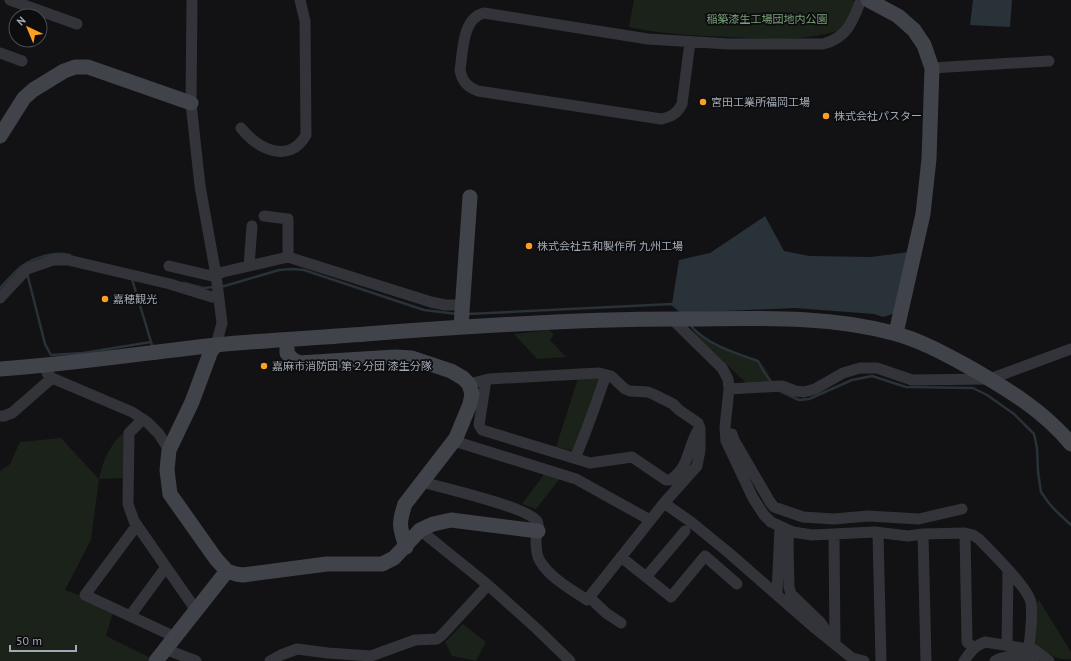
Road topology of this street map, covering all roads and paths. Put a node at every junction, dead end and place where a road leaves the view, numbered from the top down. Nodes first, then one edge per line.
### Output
1 (10, 0) edge
2 (192, 0) edge
3 (300, 0) edge
4 (861, 0) edge
5 (868, 0) edge
6 (77, 24) dead end
7 (690, 42) junction
8 (0, 53) edge
9 (22, 61) dead end
10 (1048, 61) dead end
11 (932, 68) junction
12 (191, 103) junction
13 (241, 128) dead end
14 (0, 136) edge
15 (470, 197) dead end
16 (264, 216) dead end
17 (252, 226) dead end
18 (288, 257) junction
19 (169, 266) dead end
20 (249, 266) junction
21 (216, 275) junction
22 (218, 294) junction
23 (0, 298) edge
24 (462, 305) junction
25 (681, 319) junction
26 (461, 326) junction
27 (896, 334) junction
28 (287, 340) junction
29 (216, 345) junction
30 (1071, 349) edge
31 (0, 369) edge
32 (50, 372) junction
33 (606, 374) junction
34 (990, 379) junction
35 (486, 380) junction
36 (469, 384) junction
37 (746, 388) junction
38 (729, 389) junction
39 (0, 416) edge
40 (143, 419) junction
41 (700, 428) junction
42 (454, 441) junction
43 (1071, 444) edge
44 (169, 450) junction
45 (575, 458) junction
46 (422, 482) junction
47 (664, 502) junction
48 (962, 510) dead end
49 (834, 519) junction
50 (650, 520) junction
51 (137, 524) junction
52 (785, 529) junction
53 (420, 530) junction
54 (538, 531) junction
55 (685, 532) dead end
56 (879, 533) junction
57 (965, 533) junction
58 (923, 534) junction
59 (834, 535) junction
60 (406, 547) junction
61 (621, 557) junction
62 (166, 567) junction
63 (227, 571) junction
64 (1008, 571) junction
65 (646, 577) junction
66 (737, 584) dead end
67 (488, 585) junction
68 (777, 594) junction
69 (589, 597) junction
70 (196, 610) junction
71 (130, 616) junction
72 (621, 623) dead end
73 (175, 637) junction
74 (835, 644) junction
75 (1007, 646) junction
76 (974, 648) junction
77 (161, 655) edge
78 (1029, 658) edge
79 (196, 661) edge
80 (270, 661) edge
81 (570, 661) edge
82 (864, 661) edge
83 (881, 661) edge
84 (926, 661) edge
85 (964, 661) edge
86 (995, 661) edge
87 (1049, 661) edge

1 - 6 street
2 - 12 street
3 - 13 street
4 - 7 street
5 - 11 street
7 - 7 street
8 - 9 street
10 - 11 street
11 - 27 street
12 - 14 street
12 - 21 street
15 - 24 street
16 - 18 street
17 - 20 street
18 - 20 street
18 - 24 street
19 - 21 street
20 - 21 street
21 - 22 street
22 - 23 street
22 - 29 street
24 - 26 street
25 - 26 street
25 - 27 street
25 - 38 street
26 - 28 street
27 - 34 street
28 - 29 street
28 - 36 street
29 - 32 street
29 - 44 street
30 - 34 street
31 - 32 street
32 - 39 street
32 - 40 street
33 - 35 street
33 - 41 street
33 - 45 street
34 - 37 street
34 - 43 street
35 - 36 street
35 - 45 street
36 - 42 street
37 - 38 street
37 - 49 street
38 - 52 street
40 - 44 street
40 - 51 street
41 - 45 street
41 - 47 street
42 - 46 street
42 - 50 street
44 - 63 street
46 - 54 street
46 - 60 street
47 - 50 street
47 - 68 street
48 - 49 street
49 - 56 street
50 - 61 street
51 - 62 street
51 - 71 street
52 - 59 street
52 - 68 street
52 - 74 street
53 - 54 street
53 - 60 street
53 - 67 street
54 - 69 street
55 - 65 street
56 - 58 street
56 - 59 street
56 - 83 street
57 - 58 street
57 - 64 street
57 - 76 street
58 - 84 street
59 - 74 street
60 - 63 street
61 - 65 street
61 - 69 street
62 - 70 street
62 - 71 street
63 - 70 street
64 - 75 street
64 - 78 street
65 - 66 street
67 - 80 street
67 - 81 street
68 - 74 street
69 - 72 street
70 - 73 street
71 - 73 street
73 - 77 street
74 - 82 street
75 - 76 street
75 - 78 street
76 - 85 street
77 - 79 street
78 - 86 street
78 - 87 street

